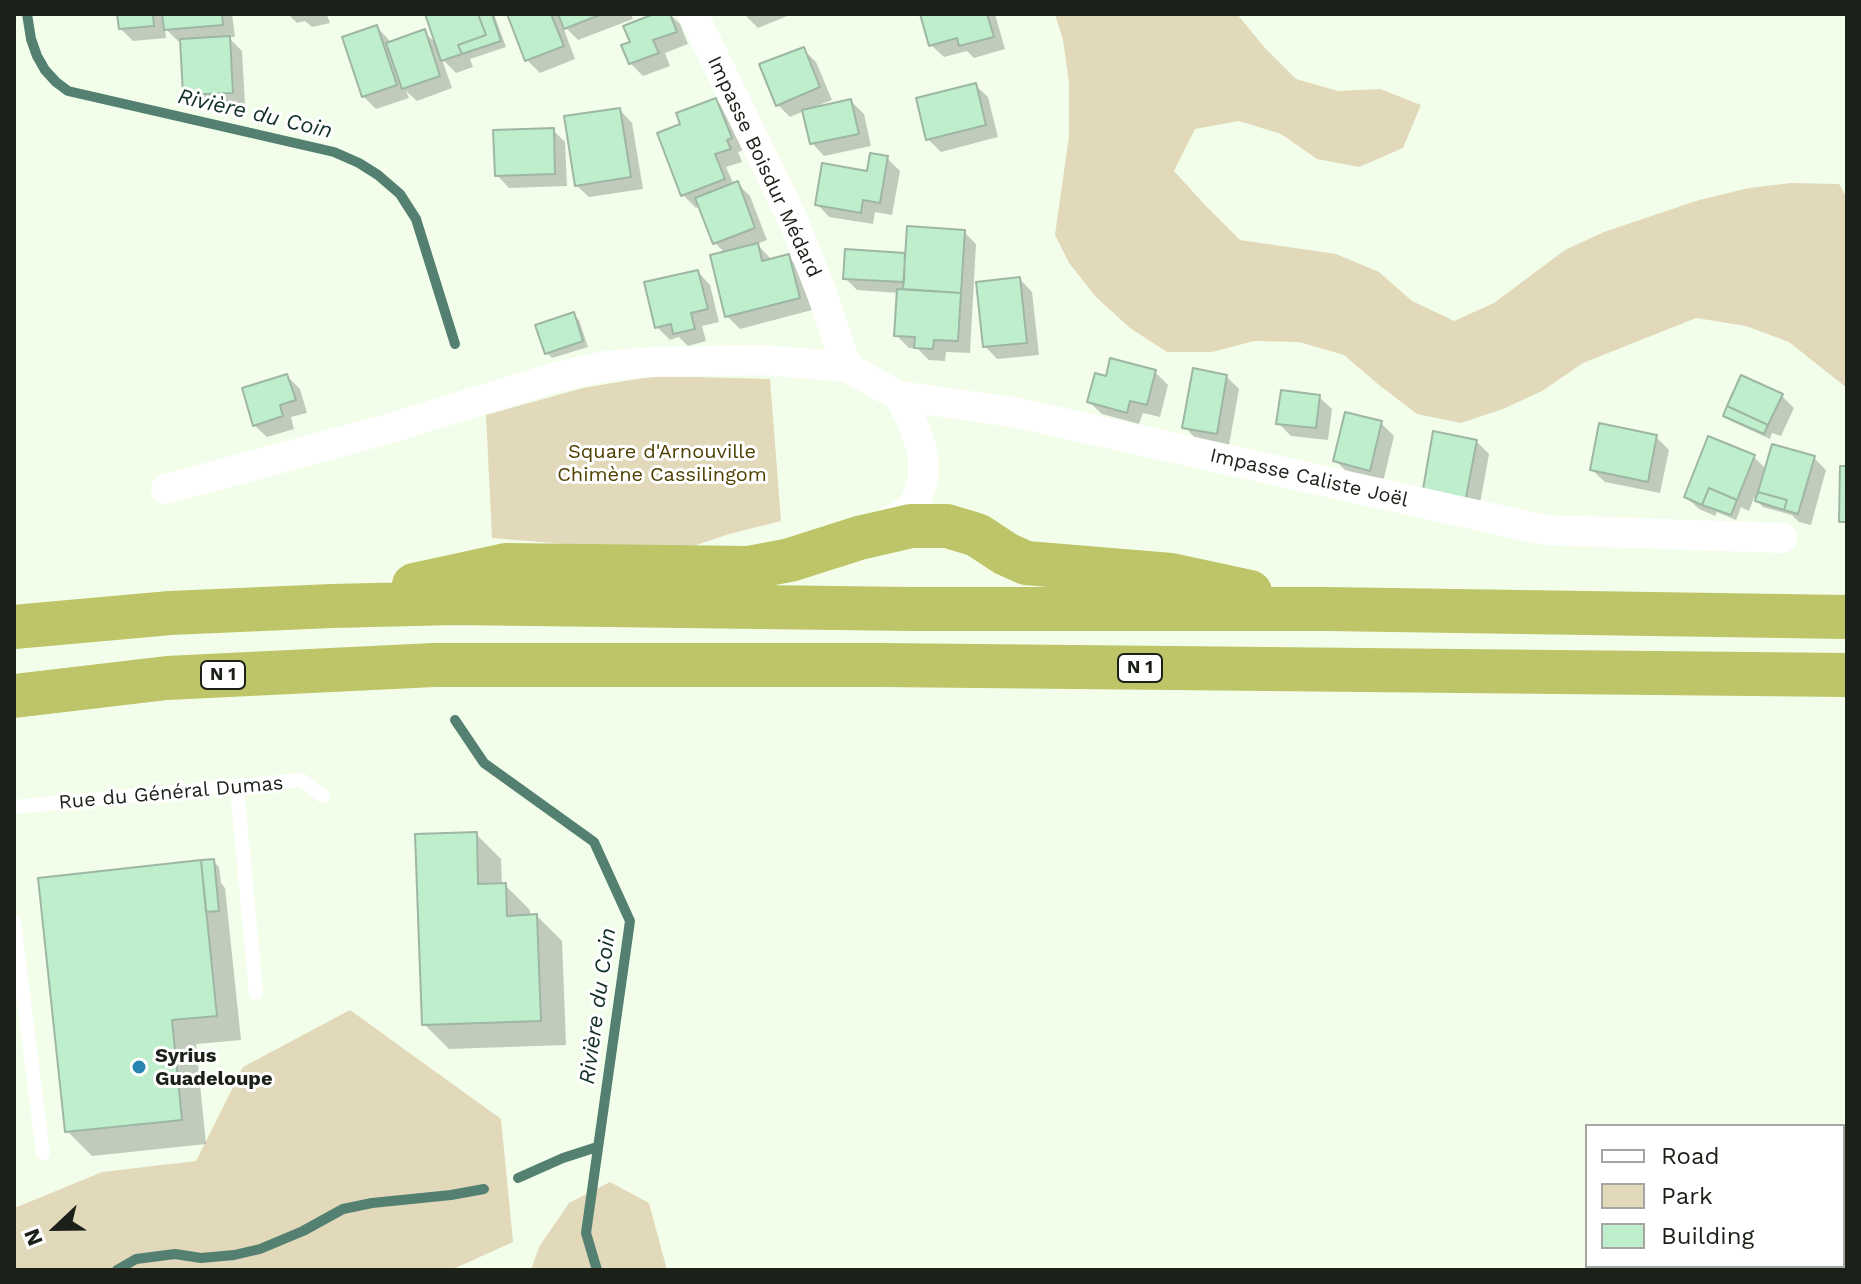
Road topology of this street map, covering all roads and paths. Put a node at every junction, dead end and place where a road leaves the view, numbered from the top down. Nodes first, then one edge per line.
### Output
1 (693, 14) edge
2 (847, 367) junction
3 (899, 396) junction
4 (923, 480) junction
5 (166, 489) dead end
6 (977, 535) junction
7 (859, 538) junction
8 (1782, 538) dead end
9 (332, 606) junction
10 (1326, 609) junction
11 (1847, 617) edge
12 (14, 627) edge
13 (1847, 675) edge
14 (14, 696) edge
15 (237, 788) junction
16 (323, 796) dead end
17 (14, 807) edge
18 (14, 921) edge
19 (256, 993) dead end
20 (43, 1153) dead end

1 - 2 street, Impasse Boisdur Médard
2 - 3 street, Impasse Caliste Joël
2 - 5 street
3 - 4 street
3 - 8 street, Impasse Caliste Joël
4 - 6 street
4 - 7 street
6 - 7 highway
6 - 10 highway
7 - 9 highway
9 - 10 highway
9 - 12 highway
10 - 11 highway
13 - 14 highway, N 1
15 - 16 lane, Rue du Général Dumas
15 - 17 lane, Rue du Général Dumas
15 - 19 lane
18 - 20 lane

